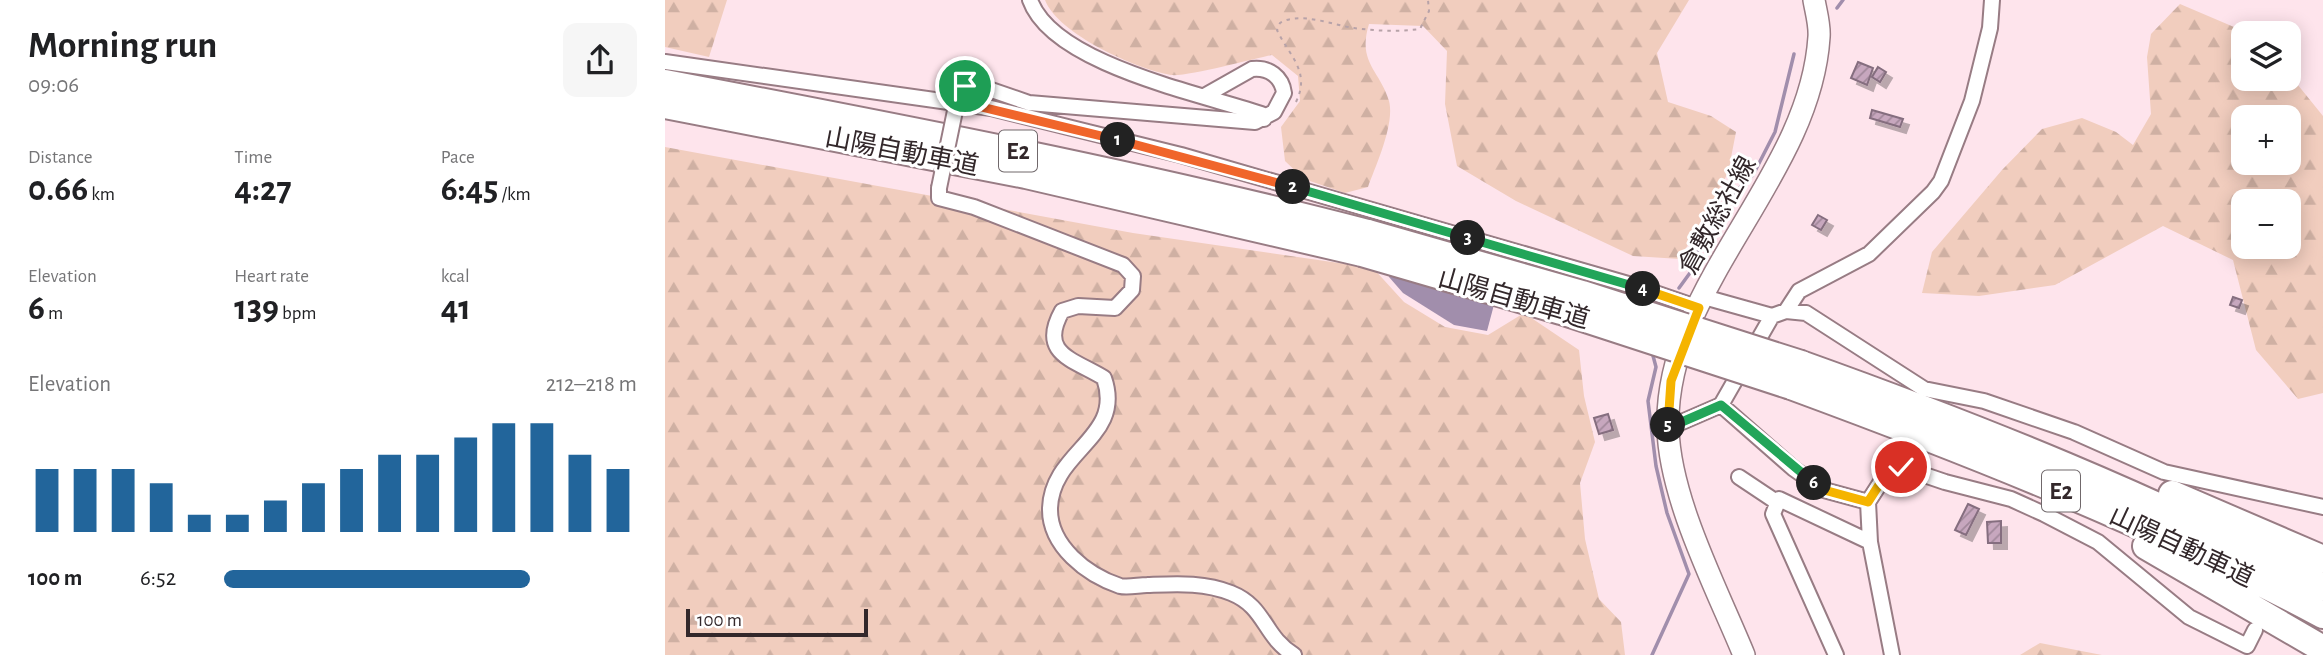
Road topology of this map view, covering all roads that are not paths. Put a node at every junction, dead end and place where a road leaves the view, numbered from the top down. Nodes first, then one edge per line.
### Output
1 (1030, 0) edge
2 (1814, 0) edge
3 (1992, 0) edge
4 (665, 62) edge
5 (665, 83) edge
6 (1206, 95) junction
7 (957, 104) junction
8 (665, 105) edge
9 (1269, 116) junction
10 (1365, 243) junction
11 (1701, 302) junction
12 (1779, 314) junction
13 (1721, 405) junction
14 (1892, 410) junction
15 (1668, 428) junction
16 (1739, 477) dead end
17 (1868, 502) junction
18 (1778, 503) junction
19 (2323, 507) edge
20 (1870, 542) junction
21 (2323, 559) edge
22 (2323, 587) edge
23 (2323, 615) edge
24 (2255, 630) dead end
25 (2323, 649) edge
26 (1294, 655) edge
27 (1744, 655) edge
28 (1836, 655) edge
29 (1892, 655) edge

1 - 6 street
2 - 11 main road, 倉敷総社線
3 - 12 street
4 - 7 street
5 - 10 highway, 山陽自動車道 / E2
6 - 9 street
6 - 9 street
7 - 9 street
7 - 11 street
7 - 26 street, bridge
8 - 10 highway, 山陽自動車道 / E2
10 - 14 highway, 山陽自動車道 / E2, bridge
11 - 12 street
11 - 15 main road, 倉敷総社線
12 - 13 street
12 - 19 street
13 - 15 street
13 - 17 street
14 - 21 highway
14 - 22 highway, 山陽自動車道 / E2
14 - 23 highway, 山陽自動車道 / E2
14 - 25 highway
15 - 27 main road, 倉敷総社線
16 - 18 street
17 - 20 street
17 - 24 street
18 - 20 street
18 - 28 street
20 - 29 street

